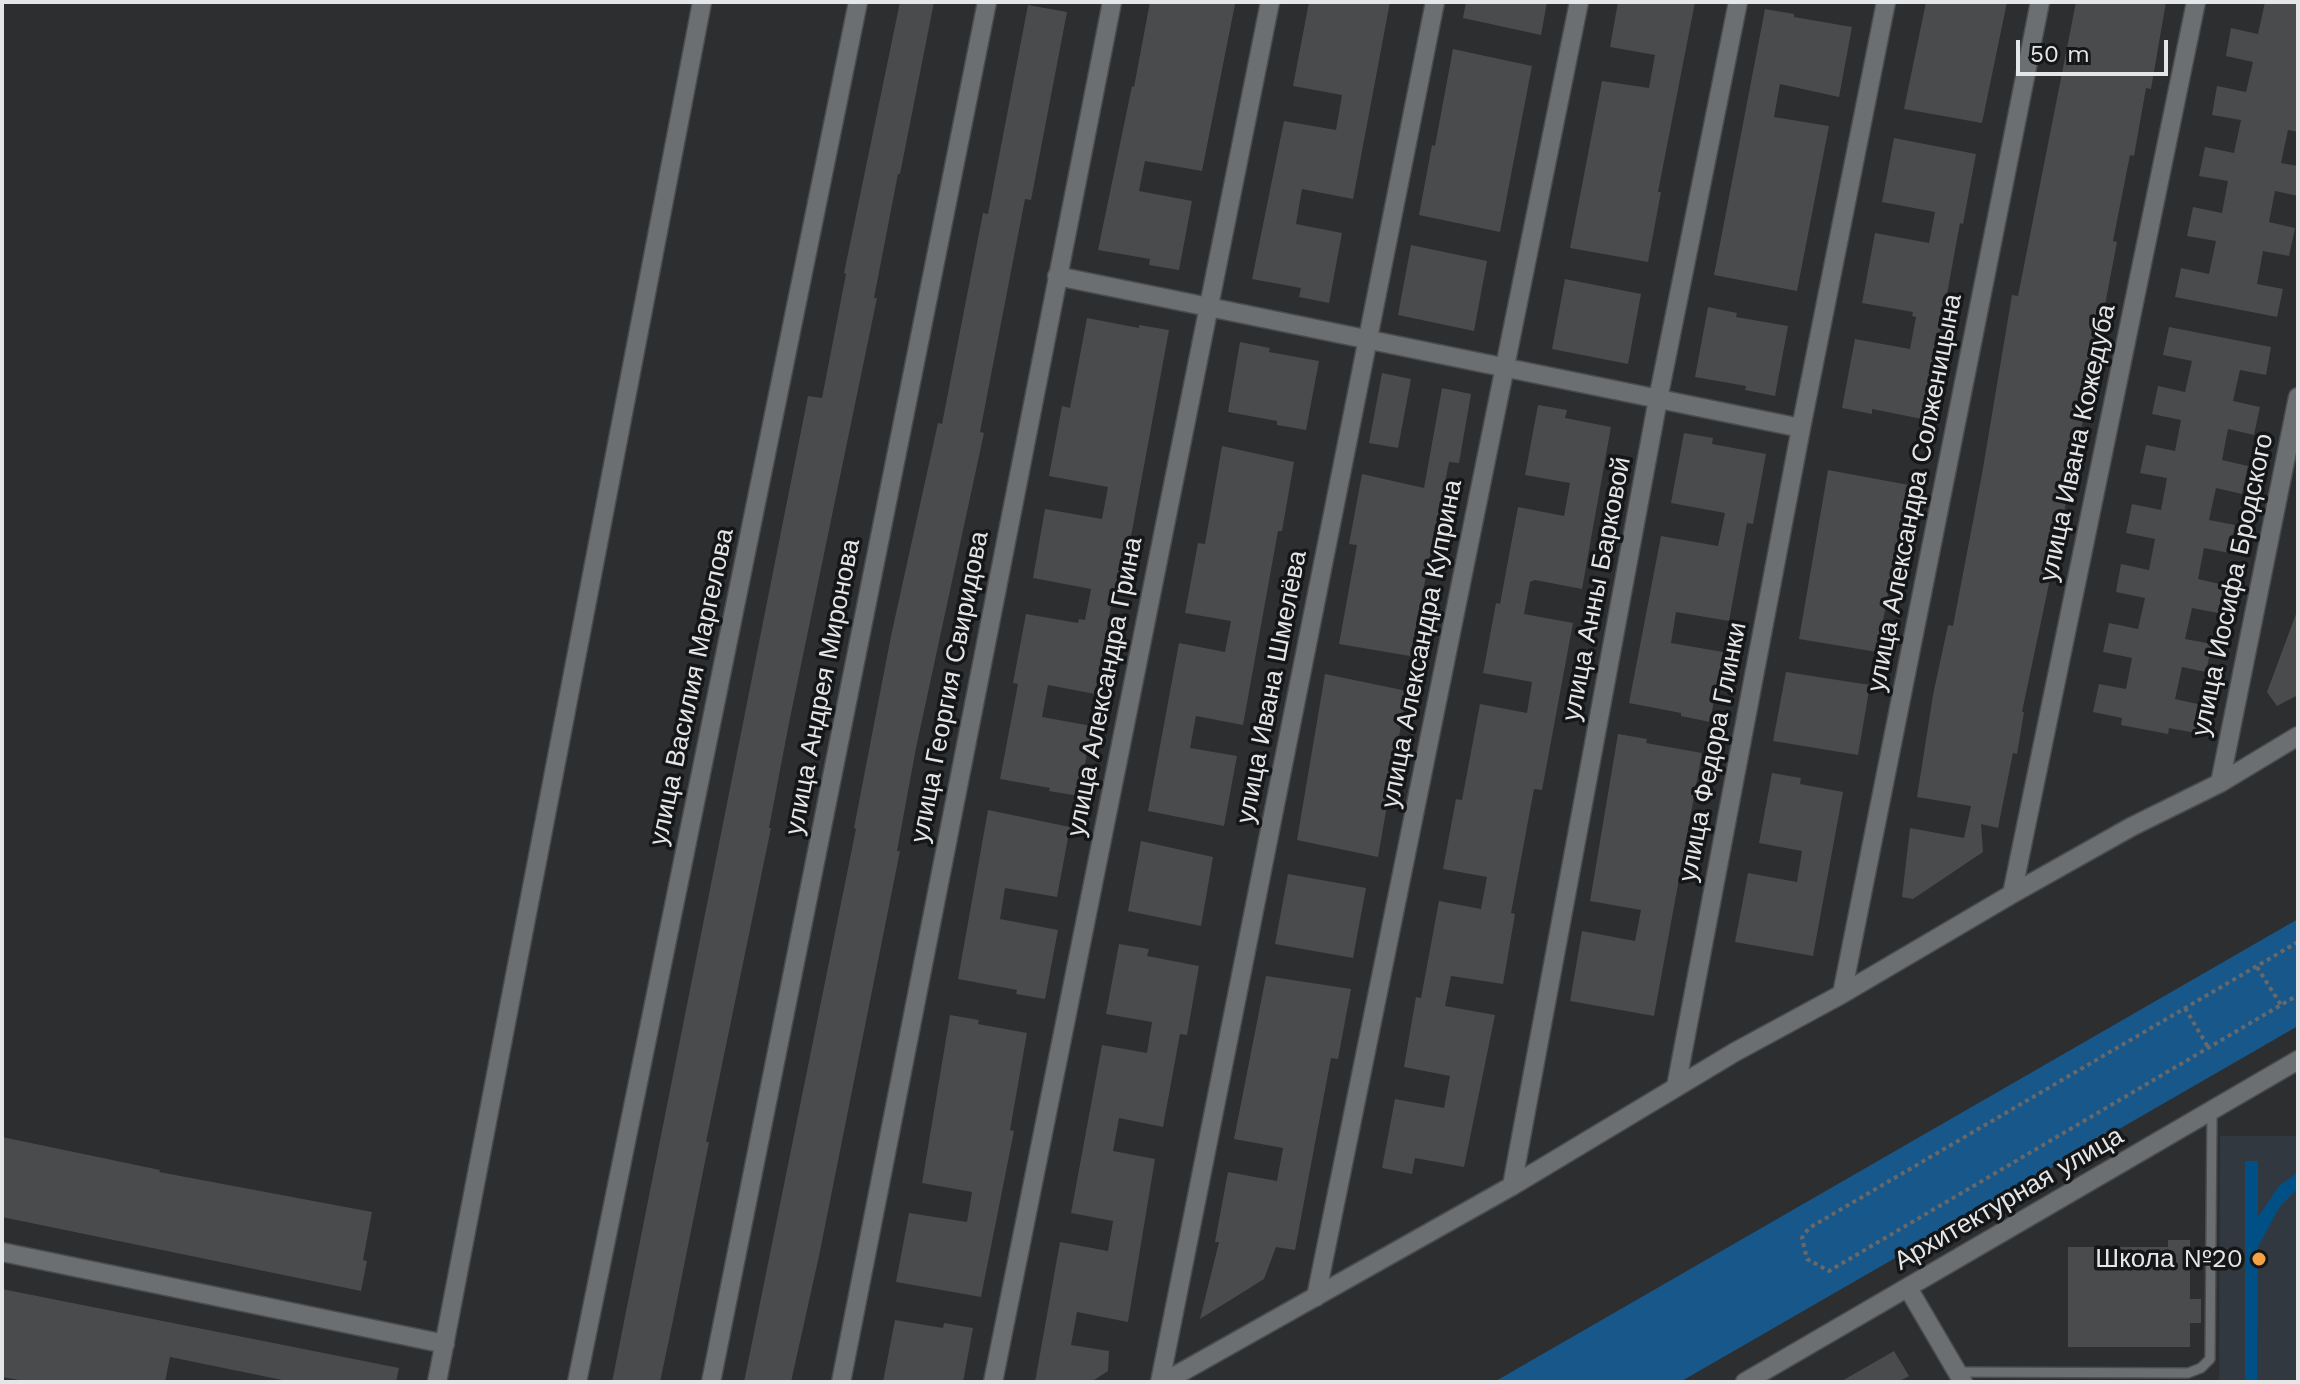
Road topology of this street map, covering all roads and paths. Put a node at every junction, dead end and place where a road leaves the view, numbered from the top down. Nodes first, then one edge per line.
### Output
1 (702, 2) edge
2 (858, 2) edge
3 (987, 2) edge
4 (1112, 2) edge
5 (1270, 2) edge
6 (1435, 2) edge
7 (1579, 2) edge
8 (1738, 2) edge
9 (1886, 2) edge
10 (2040, 2) edge
11 (2196, 2) edge
12 (1057, 276) junction
13 (1207, 307) junction
14 (1368, 340) junction
15 (1504, 367) junction
16 (2298, 397) edge
17 (1658, 399) junction
18 (1801, 428) junction
19 (2298, 736) edge
20 (2220, 783) junction
21 (2012, 894) junction
22 (2298, 942) edge
23 (2257, 967) junction
24 (1842, 994) junction
25 (2298, 995) edge
26 (2281, 1005) junction
27 (2185, 1008) junction
28 (2208, 1047) junction
29 (2298, 1060) edge
30 (1676, 1087) junction
31 (2212, 1110) junction
32 (1512, 1186) junction
33 (2, 1252) edge
34 (1908, 1288) junction
35 (1316, 1297) junction
36 (445, 1344) junction
37 (1961, 1377) edge
38 (437, 1382) edge
39 (577, 1382) edge
40 (711, 1382) edge
41 (841, 1382) edge
42 (993, 1382) edge
43 (1162, 1382) edge
44 (1745, 1382) edge

1 - 36 street
2 - 39 street, улица Василия Маргелова
3 - 40 street, улица Андрея Миронова
4 - 12 street, улица Георгия Свиридова
5 - 13 street, улица Александра Грина
6 - 14 street, улица Ивана Шмелёва
7 - 15 street, улица Александра Куприна
8 - 17 street, улица Анны Барковой
9 - 18 street, улица Федора Глинки
10 - 24 street, улица Александра Солженицына
11 - 21 street, улица Ивана Кожедуба
12 - 13 street
12 - 41 street, улица Георгия Свиридова
13 - 14 street
13 - 42 street, улица Александра Грина
14 - 15 street
14 - 43 street, улица Ивана Шмелёва
15 - 17 street
15 - 35 street, улица Александра Куприна
16 - 20 street, улица Иосифа Бродского
17 - 18 street
17 - 32 street, улица Анны Барковой
18 - 30 street, улица Федора Глинки
19 - 20 street
20 - 21 street
21 - 24 street
22 - 23 path
23 - 26 path
23 - 27 path
24 - 30 street
25 - 26 path
26 - 28 path
27 - 28 path
27 - 28 path
29 - 31 street, Архитектурная улица
30 - 32 street
31 - 34 street, Архитектурная улица
31 - 37 lane
32 - 35 street
33 - 36 street
34 - 37 street
34 - 44 street, Архитектурная улица
35 - 43 street
36 - 38 street

